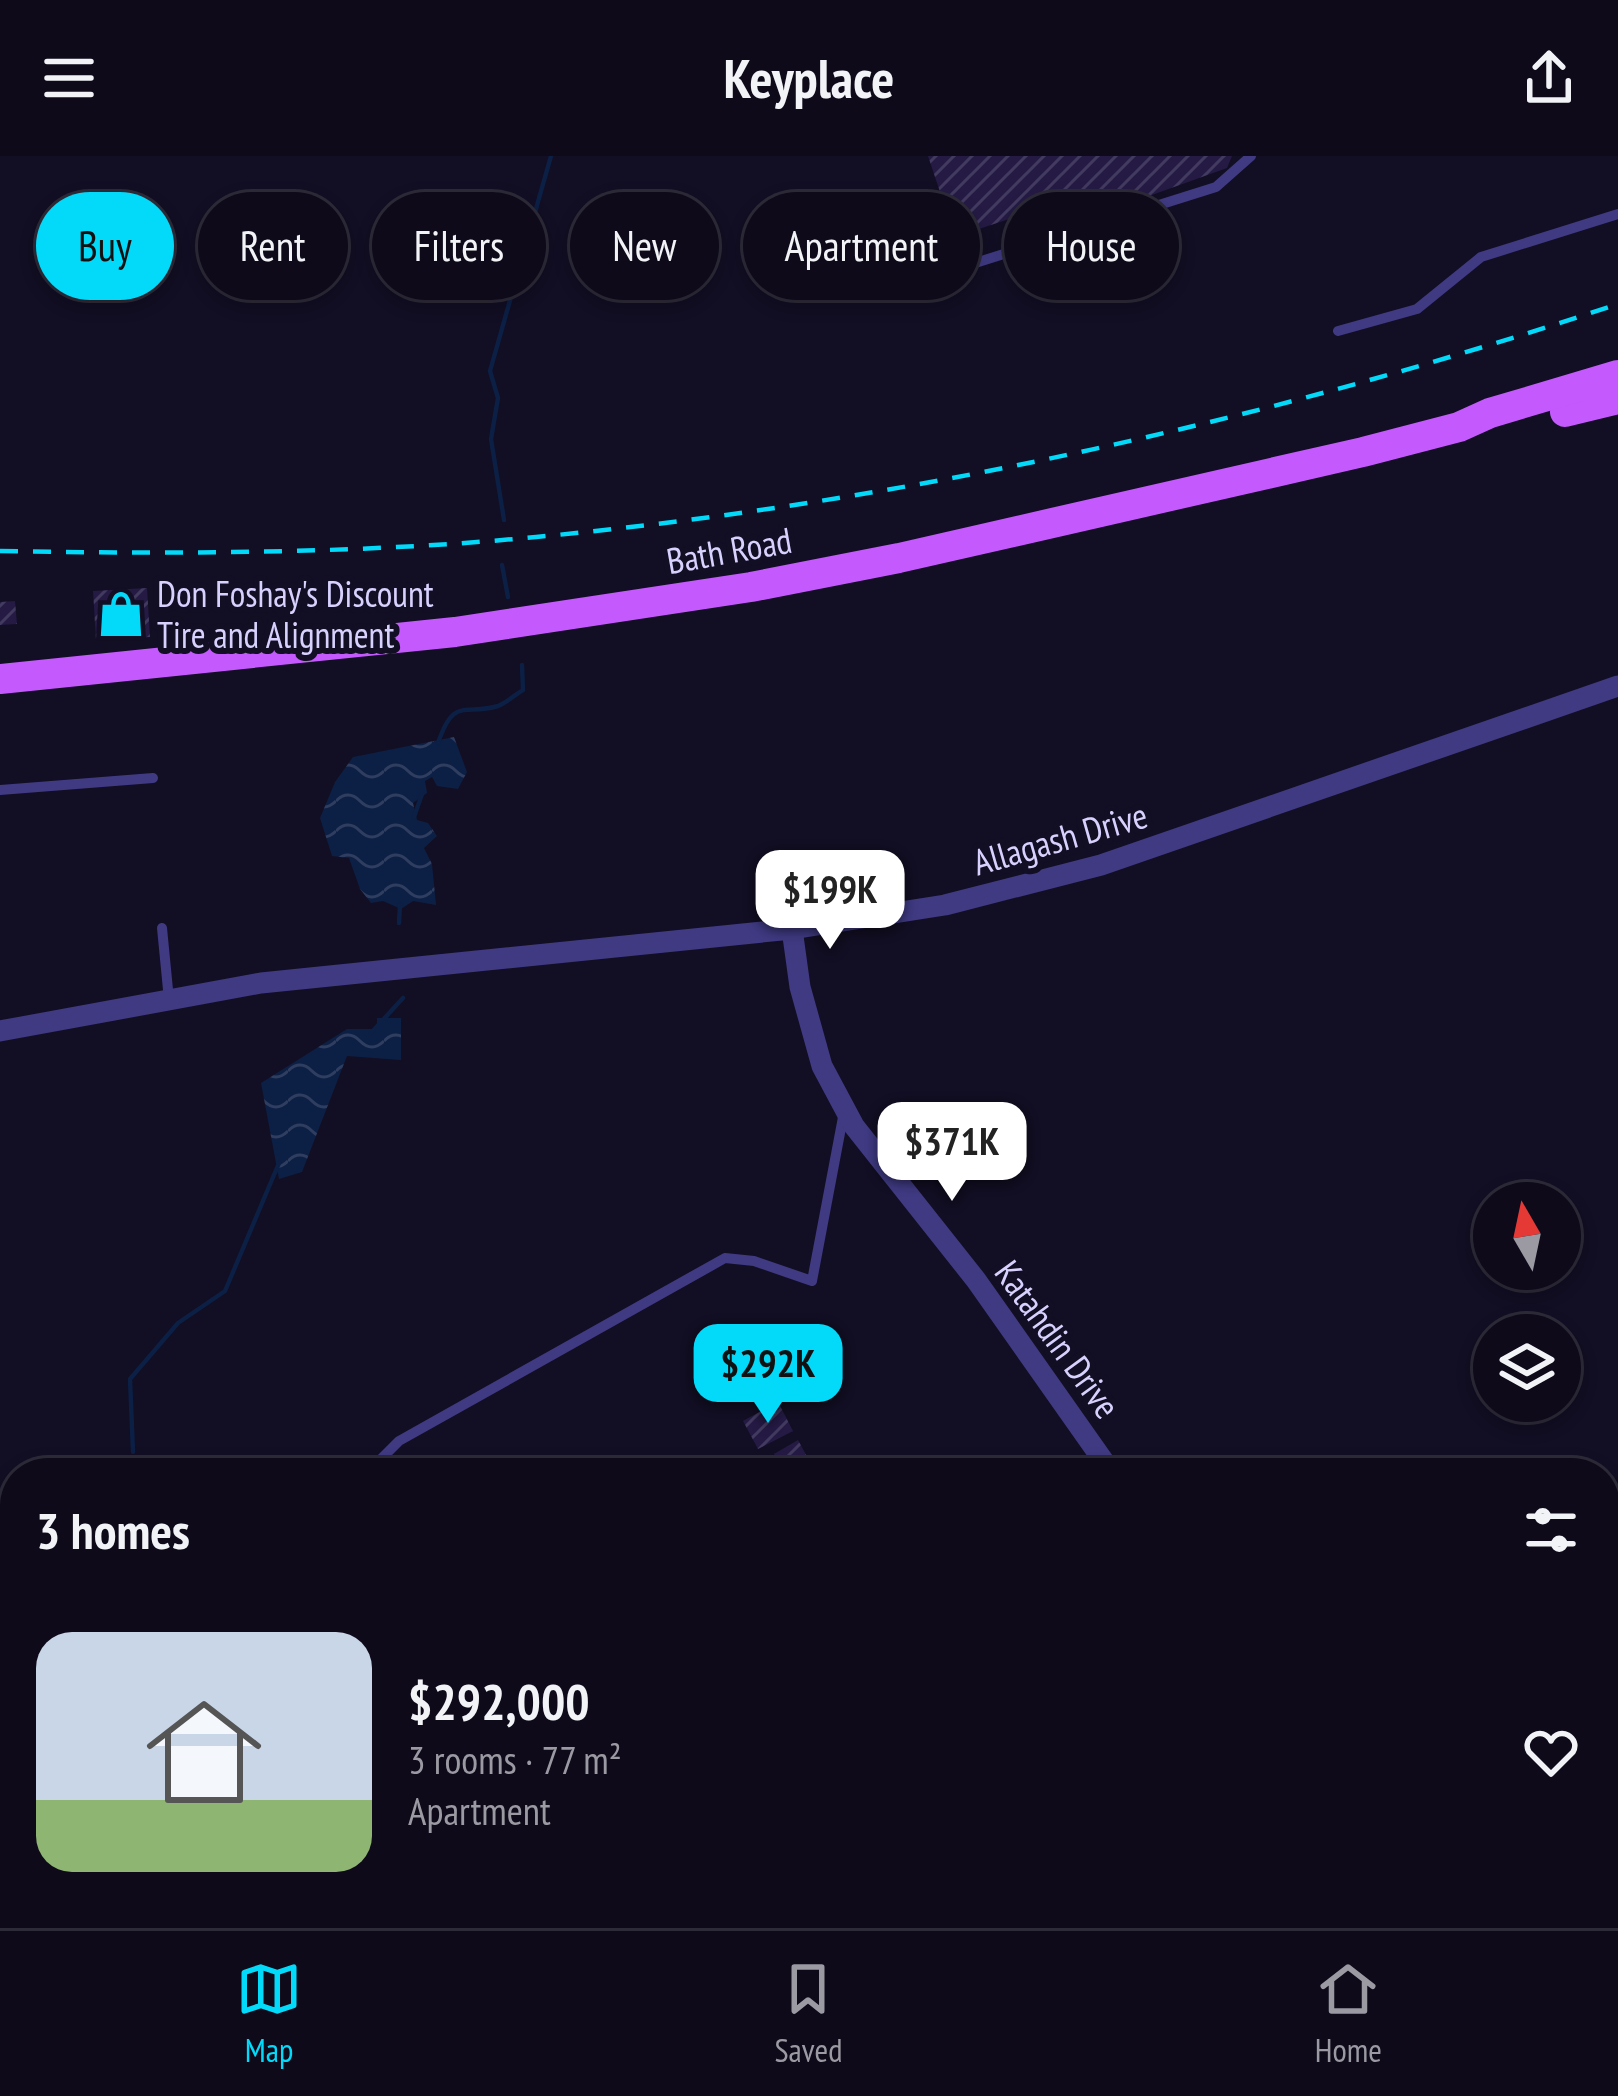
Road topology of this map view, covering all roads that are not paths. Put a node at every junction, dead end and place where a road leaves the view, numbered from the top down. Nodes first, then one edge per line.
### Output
1 (1251, 156) edge
2 (1618, 214) edge
3 (980, 261) edge
4 (1338, 331) dead end
5 (1618, 375) edge
6 (1618, 399) edge
7 (1460, 427) junction
8 (0, 680) edge
9 (1618, 686) edge
10 (153, 778) dead end
11 (0, 790) edge
12 (162, 928) dead end
13 (792, 929) junction
14 (169, 1000) junction
15 (0, 1030) edge
16 (844, 1108) junction
17 (383, 1458) edge
18 (1101, 1458) edge

1 - 3 lane
2 - 4 lane
5 - 7 main road, Bath Road
6 - 7 main road, Bath Road
7 - 8 main road, Bath Road
9 - 13 street, Allagash Drive
10 - 11 lane
12 - 14 lane
13 - 14 street, Allagash Drive
13 - 16 street, Katahdin Drive
14 - 15 street, Allagash Drive
16 - 17 lane
16 - 18 street, Katahdin Drive

